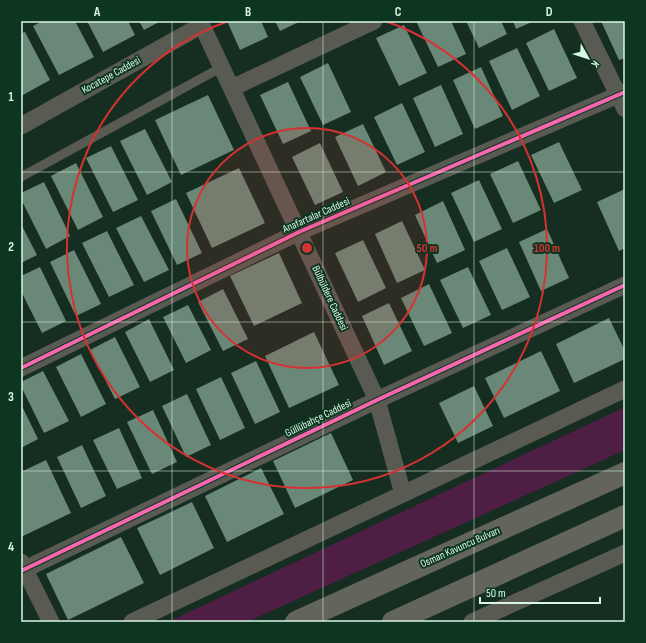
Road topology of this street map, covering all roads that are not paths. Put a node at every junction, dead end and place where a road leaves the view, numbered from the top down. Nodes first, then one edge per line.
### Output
1 (374, 21) edge
2 (582, 21) edge
3 (201, 23) edge
4 (222, 67) junction
5 (232, 88) junction
6 (623, 99) edge
7 (21, 126) edge
8 (21, 177) edge
9 (299, 232) junction
10 (625, 285) edge
11 (21, 368) edge
12 (625, 389) edge
13 (377, 400) junction
14 (625, 473) edge
15 (403, 494) junction
16 (625, 516) edge
17 (625, 553) edge
18 (22, 567) edge
19 (51, 622) edge
20 (132, 622) edge
21 (296, 622) edge
22 (393, 622) edge
23 (472, 622) edge

1 - 5 street
2 - 6 street
3 - 4 street, Bülbüldere Caddesi
3 - 7 street, Kocatepe Caddesi
4 - 5 street, Bülbüldere Caddesi
4 - 8 lane
5 - 9 street, Bülbüldere Caddesi
6 - 9 street, Anafartalar Caddesi
9 - 11 street, Anafartalar Caddesi
9 - 13 street, Bülbüldere Caddesi
10 - 13 street, Güllübahçe Caddesi
12 - 15 street
13 - 15 street, Bülbüldere Caddesi
13 - 18 street, Güllübahçe Caddesi
14 - 21 highway, Osman Kavuncu Bulvarı
15 - 20 street
16 - 22 highway
17 - 23 street
18 - 19 street

